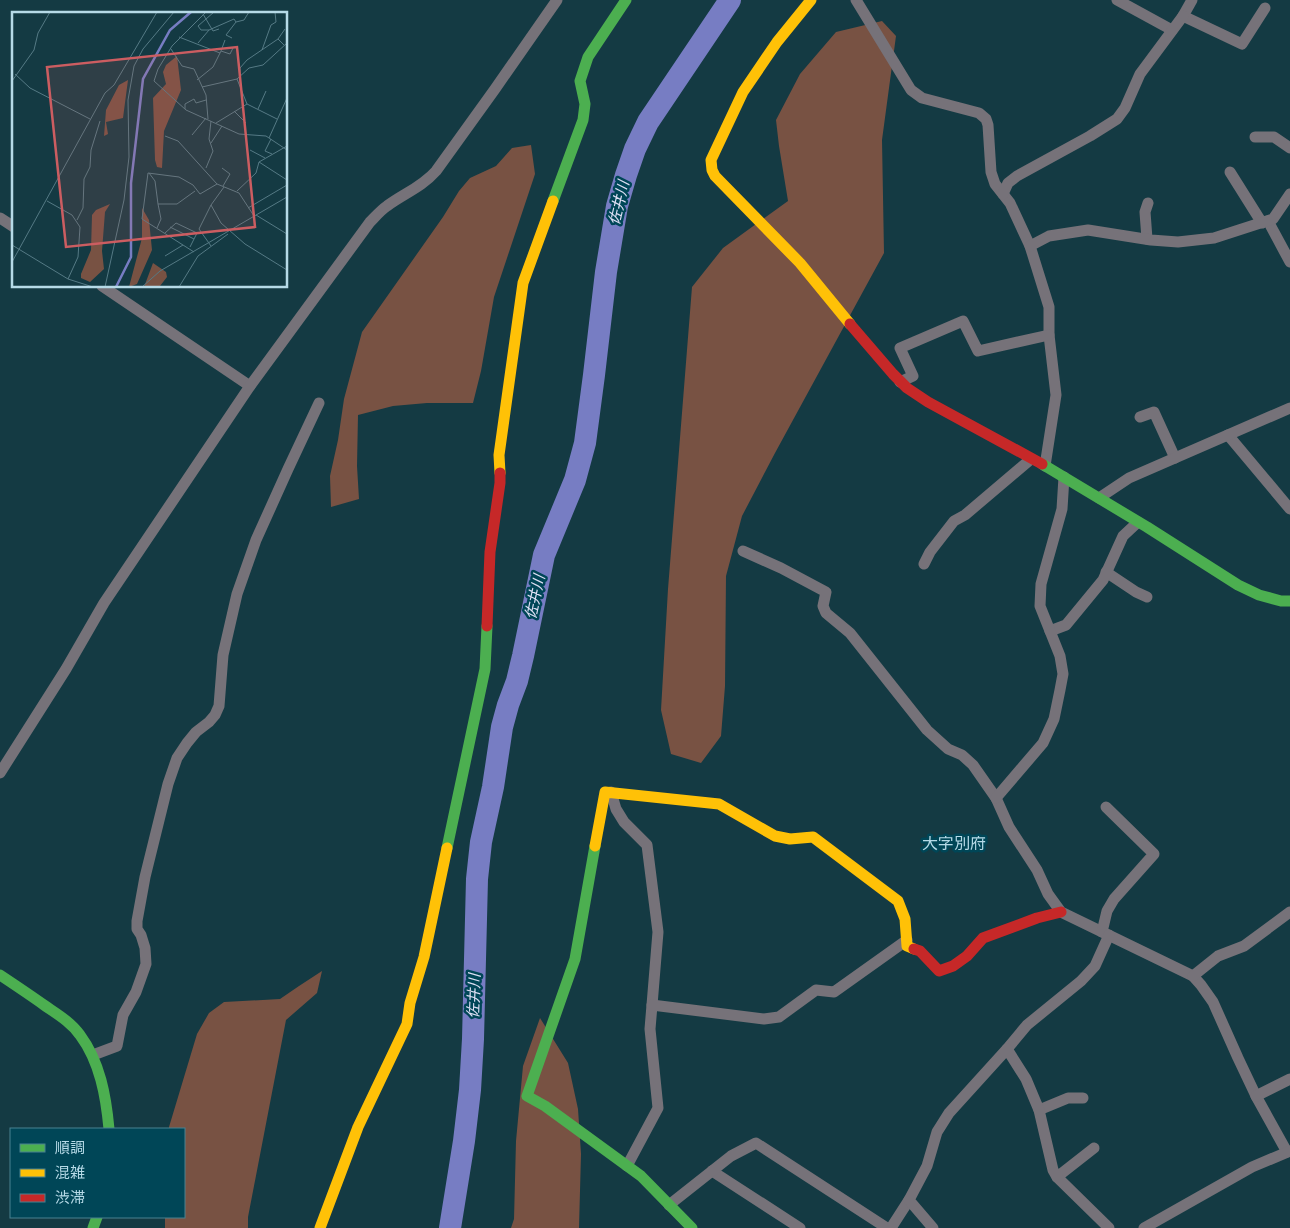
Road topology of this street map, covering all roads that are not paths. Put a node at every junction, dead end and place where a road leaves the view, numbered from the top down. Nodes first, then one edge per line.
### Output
1 (557, 0) edge
2 (626, 0) edge
3 (811, 0) edge
4 (856, 0) edge
5 (1117, 0) edge
6 (1192, 0) edge
7 (1265, 8) dead end
8 (1183, 16) junction
9 (1172, 30) junction
10 (1255, 137) dead end
11 (1290, 148) edge
12 (1230, 172) dead end
13 (1003, 194) junction
14 (1290, 194) edge
15 (1148, 203) dead end
16 (0, 218) edge
17 (1265, 222) junction
18 (12, 226) edge
19 (1147, 239) junction
20 (1030, 246) junction
21 (1290, 262) edge
22 (105, 288) edge
23 (1049, 335) junction
24 (900, 382) junction
25 (250, 386) junction
26 (320, 403) dead end
27 (1290, 408) edge
28 (1140, 417) dead end
29 (1228, 435) junction
30 (1174, 458) junction
31 (1031, 459) junction
32 (1045, 466) junction
33 (1064, 478) junction
34 (1099, 498) junction
35 (1290, 509) edge
36 (1138, 522) junction
37 (743, 551) dead end
38 (924, 564) dead end
39 (1106, 572) junction
40 (1147, 597) dead end
41 (1290, 601) edge
42 (1050, 631) junction
43 (0, 773) edge
44 (611, 792) junction
45 (996, 798) junction
46 (1106, 807) dead end
47 (1061, 912) junction
48 (1290, 912) edge
49 (1105, 934) junction
50 (907, 940) junction
51 (0, 975) edge
52 (1193, 976) junction
53 (652, 1005) junction
54 (1007, 1049) junction
55 (92, 1055) junction
56 (1290, 1079) edge
57 (1256, 1096) junction
58 (1083, 1098) dead end
59 (1039, 1110) junction
60 (109, 1128) edge
61 (1094, 1148) dead end
62 (1289, 1152) edge
63 (627, 1166) junction
64 (712, 1171) junction
65 (1057, 1178) junction
66 (909, 1200) junction
67 (670, 1205) junction
68 (320, 1228) edge
69 (691, 1228) edge
70 (800, 1228) edge
71 (887, 1228) edge
72 (891, 1228) edge
73 (933, 1228) edge
74 (1109, 1228) edge
75 (1144, 1228) edge

1 - 25 street
2 - 68 street
3 - 24 street
4 - 13 street
5 - 9 street
6 - 8 street
7 - 8 street
8 - 9 street
9 - 13 street
10 - 11 street
12 - 17 street
13 - 20 street
14 - 17 street
15 - 19 street
16 - 18 street
17 - 19 street
17 - 21 street
19 - 20 street
20 - 23 street
22 - 25 street
23 - 24 street
23 - 32 street
24 - 31 street
25 - 43 street
26 - 55 street
27 - 29 street
28 - 30 street
29 - 30 street
29 - 35 street
30 - 34 street
31 - 32 street
31 - 38 street
32 - 33 street
33 - 34 street
33 - 42 street
34 - 36 street
36 - 39 street
36 - 41 street
37 - 45 street
39 - 40 street
39 - 42 street
42 - 45 street
44 - 50 street
44 - 53 street
44 - 63 street
45 - 47 street
46 - 49 street
47 - 49 street
47 - 50 street
48 - 52 street
49 - 52 street
49 - 54 street
50 - 53 street
51 - 55 street
52 - 57 street
53 - 63 street
54 - 59 street
54 - 66 street
55 - 60 street
56 - 57 street
57 - 62 street
58 - 59 street
59 - 65 street
61 - 65 street
62 - 75 street
63 - 67 street
64 - 67 street
64 - 70 street
64 - 71 street
65 - 74 street
66 - 72 street
66 - 73 street
67 - 69 street

